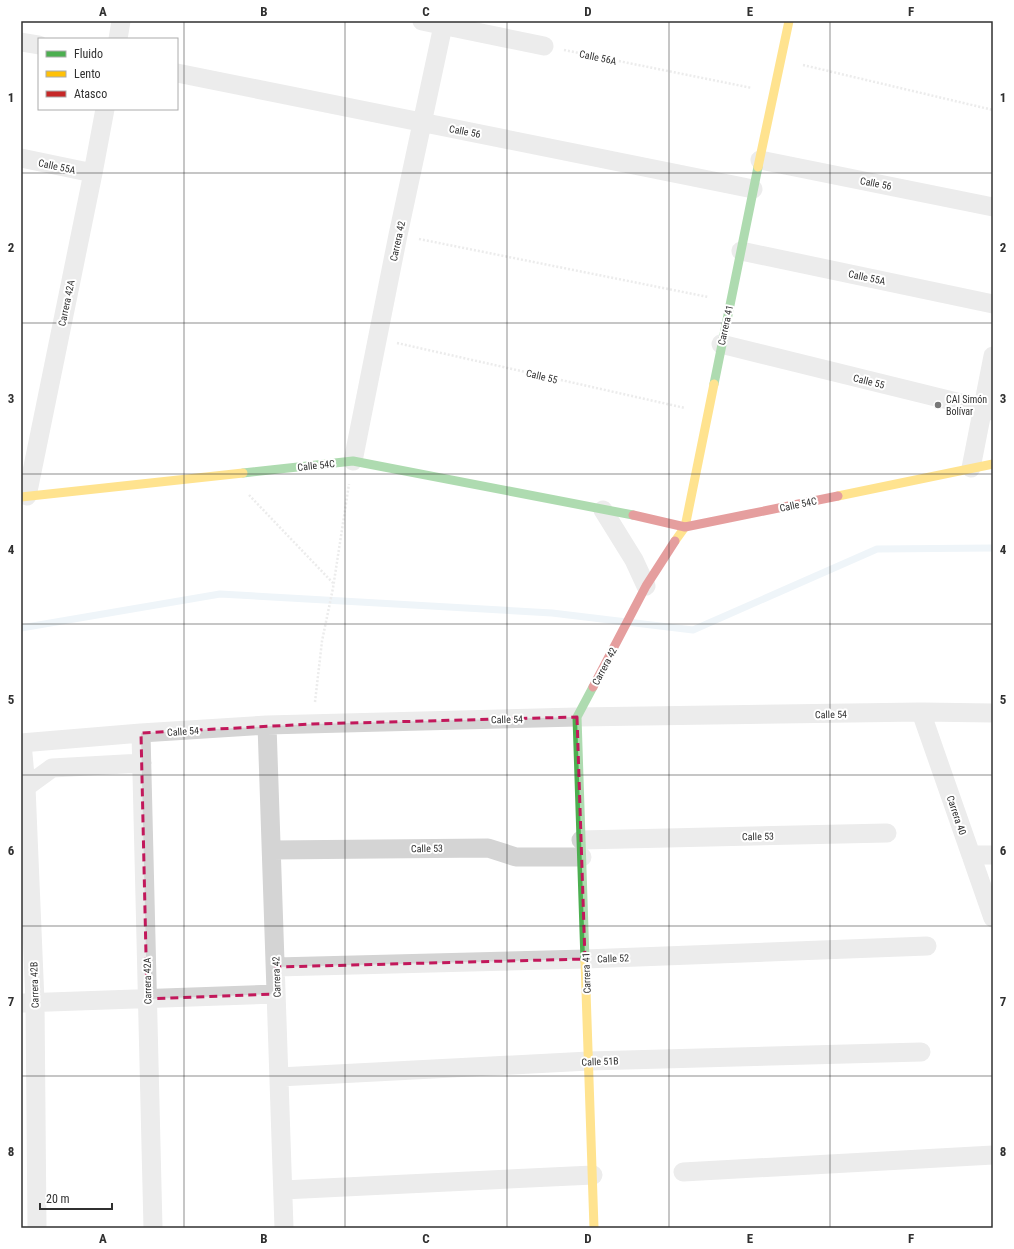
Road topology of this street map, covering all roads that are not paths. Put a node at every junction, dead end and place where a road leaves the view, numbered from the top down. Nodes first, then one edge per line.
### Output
1 (121, 21) edge
2 (422, 21) edge
3 (789, 21) edge
4 (444, 23) edge
5 (118, 38) edge
6 (21, 42) edge
7 (38, 45) edge
8 (544, 46) road end
9 (178, 73) edge
10 (105, 110) edge
11 (422, 123) junction
12 (21, 158) edge
13 (760, 160) junction
14 (93, 173) junction
15 (753, 189) junction
16 (993, 207) edge
17 (741, 251) junction
18 (993, 304) edge
19 (721, 344) junction
20 (993, 356) edge
21 (988, 410) edge
22 (353, 461) junction
23 (993, 464) edge
24 (971, 468) junction
25 (24, 497) edge
26 (603, 510) junction
27 (685, 527) junction
28 (646, 586) junction
29 (631, 615) joint
30 (921, 712) junction
31 (993, 713) edge
32 (577, 717) junction
33 (267, 725) junction
34 (141, 733) junction
35 (21, 743) edge
36 (142, 763) junction
37 (24, 787) edge
38 (887, 833) dead end
39 (582, 849) junction
40 (272, 850) junction
41 (971, 855) junction
42 (993, 855) edge
43 (993, 918) edge
44 (927, 946) dead end
45 (585, 959) junction
46 (276, 968) junction
47 (276, 994) junction
48 (147, 999) junction
49 (28, 1002) edge
50 (921, 1052) dead end
51 (589, 1061) junction
52 (279, 1077) junction
53 (993, 1155) edge
54 (683, 1172) dead end
55 (593, 1175) junction
56 (283, 1190) junction
57 (37, 1228) edge
58 (153, 1228) edge
59 (284, 1228) edge
60 (594, 1228) edge

1 - 5 street
2 - 4 street
3 - 13 street, Carrera 41
4 - 8 street
4 - 11 street, Carrera 42
6 - 7 street
9 - 11 street, Calle 56
10 - 14 street, Carrera 42A
11 - 15 street, Calle 56
11 - 22 street, Carrera 42
12 - 14 street, Calle 55A
13 - 15 street, Carrera 41
13 - 16 street, Calle 56
14 - 25 street, Carrera 42A
15 - 17 street, Carrera 41
17 - 18 street, Calle 55A
17 - 19 street, Carrera 41
19 - 21 street, Calle 55
19 - 27 street, Carrera 41
20 - 21 street
21 - 24 street
22 - 25 street, Calle 54C
22 - 26 street, Calle 54C
23 - 24 street, Calle 54C
24 - 27 street, Calle 54C
26 - 27 street, Calle 54C
26 - 28 street
27 - 28 street, Carrera 41
28 - 29 street, Carrera 41
29 - 32 street, Carrera 42
30 - 31 street, Calle 54
30 - 32 street, Calle 54
30 - 41 street, Carrera 40
32 - 33 street, Calle 54
32 - 39 street, Carrera 41
33 - 34 street, Calle 54
33 - 40 street, Carrera 42
34 - 35 street, Calle 54
34 - 36 street, Carrera 42A
35 - 37 street, Carrera 42B
36 - 37 street
36 - 48 street, Carrera 42A
37 - 49 street, Carrera 42B
38 - 39 street, Calle 53
39 - 40 street, Calle 53
39 - 45 street, Carrera 41
40 - 46 street, Carrera 42
41 - 42 street
41 - 43 street, Carrera 40
44 - 45 street, Calle 52
45 - 46 street, Calle 52
45 - 51 street, Carrera 41
46 - 47 street, Carrera 42
47 - 48 street
47 - 52 street, Carrera 42
48 - 49 street
48 - 58 street, Carrera 42A
49 - 57 street, Carrera 42B
50 - 51 street, Calle 51B
51 - 52 street, Calle 51B
51 - 55 street, Carrera 41
52 - 56 street, Carrera 42
53 - 54 street
55 - 56 street
55 - 60 street, Carrera 41
56 - 59 street, Carrera 42

